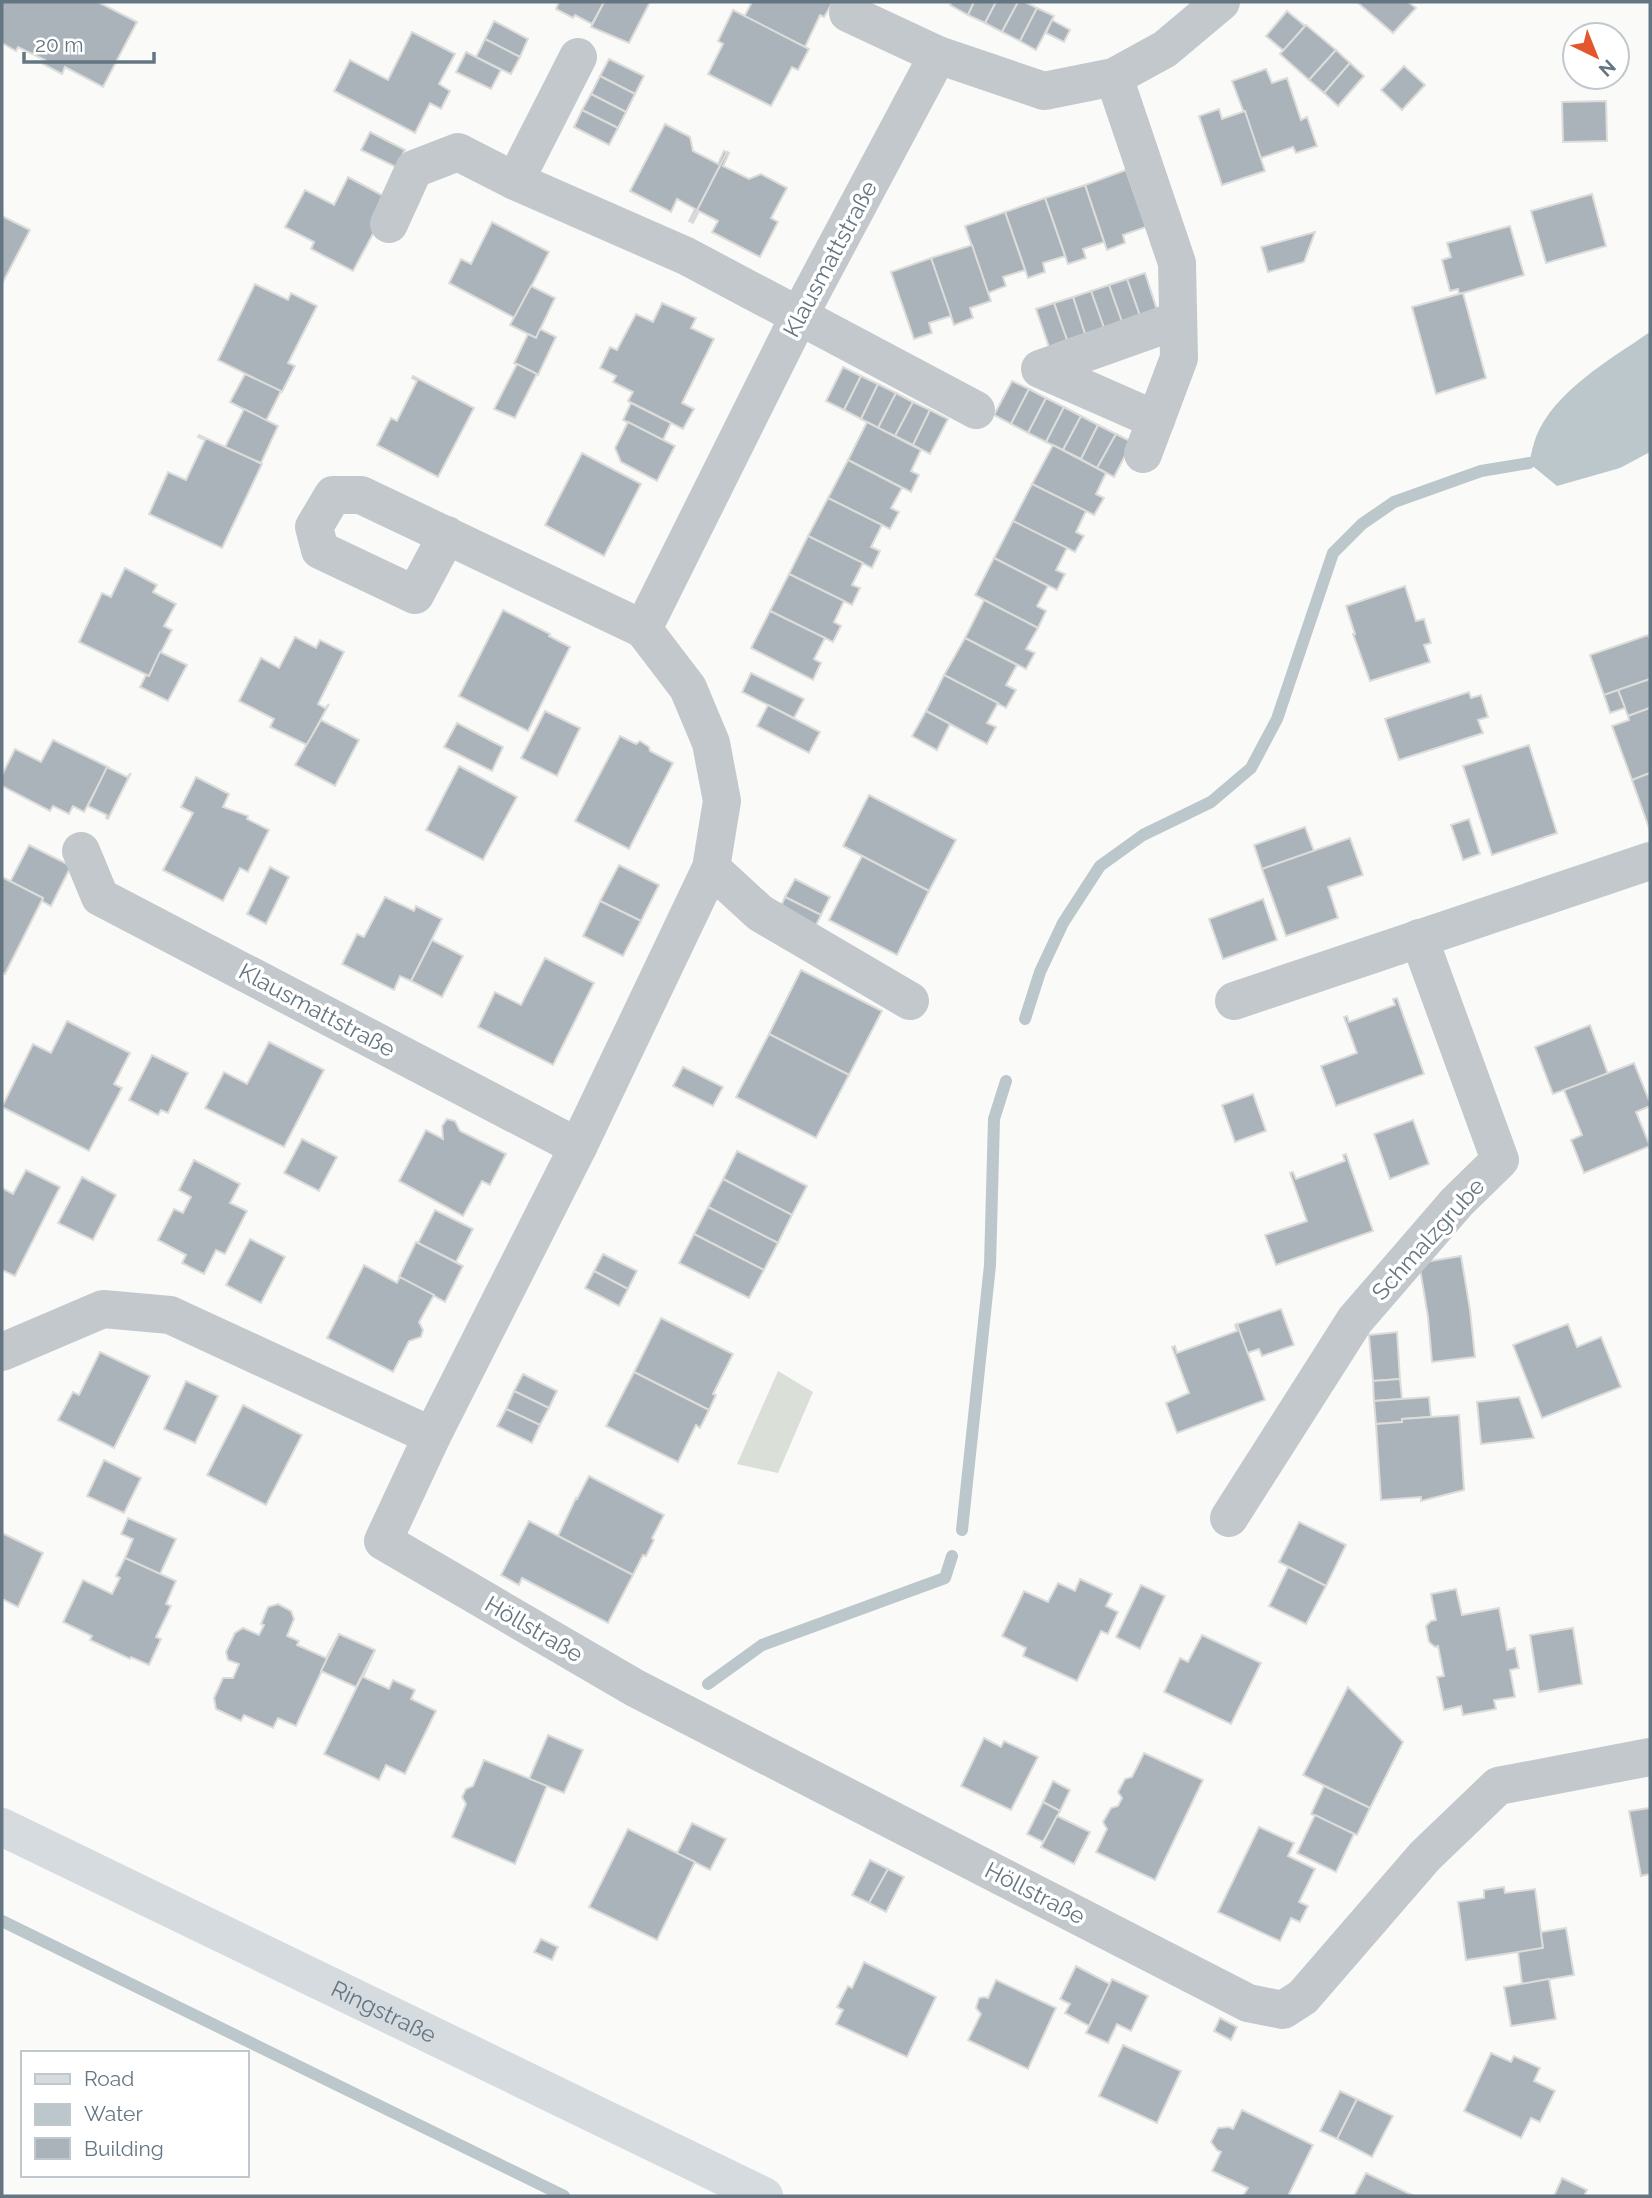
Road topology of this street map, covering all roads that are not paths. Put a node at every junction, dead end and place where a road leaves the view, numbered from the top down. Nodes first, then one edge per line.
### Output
1 (853, 2) edge
2 (1221, 2) edge
3 (938, 54) junction
4 (578, 57) dead end
5 (1114, 77) junction
6 (515, 181) junction
7 (389, 224) dead end
8 (799, 317) junction
9 (1178, 320) junction
10 (976, 410) dead end
11 (447, 535) dead end
12 (643, 629) junction
13 (81, 851) dead end
14 (1650, 861) edge
15 (711, 868) junction
16 (1419, 938) junction
17 (910, 1001) dead end
18 (1234, 1001) dead end
19 (578, 1147) junction
20 (2, 1352) edge
21 (432, 1436) junction
22 (1229, 1518) dead end
23 (1650, 1757) edge
24 (2, 1827) edge
25 (764, 2196) edge

1 - 3 street
2 - 5 street
3 - 5 street
3 - 8 street, Klausmattstraße
4 - 6 street
5 - 9 street
6 - 7 street
6 - 8 street
8 - 10 street
8 - 12 street, Klausmattstraße
9 - 9 street
11 - 12 street
12 - 15 street
13 - 19 street, Klausmattstraße
14 - 16 street
15 - 17 street
15 - 19 street
16 - 18 street
16 - 22 street, Schmalzgrube
19 - 21 street
20 - 21 street
21 - 23 street, Höllstraße
24 - 25 main road, Ringstraße

